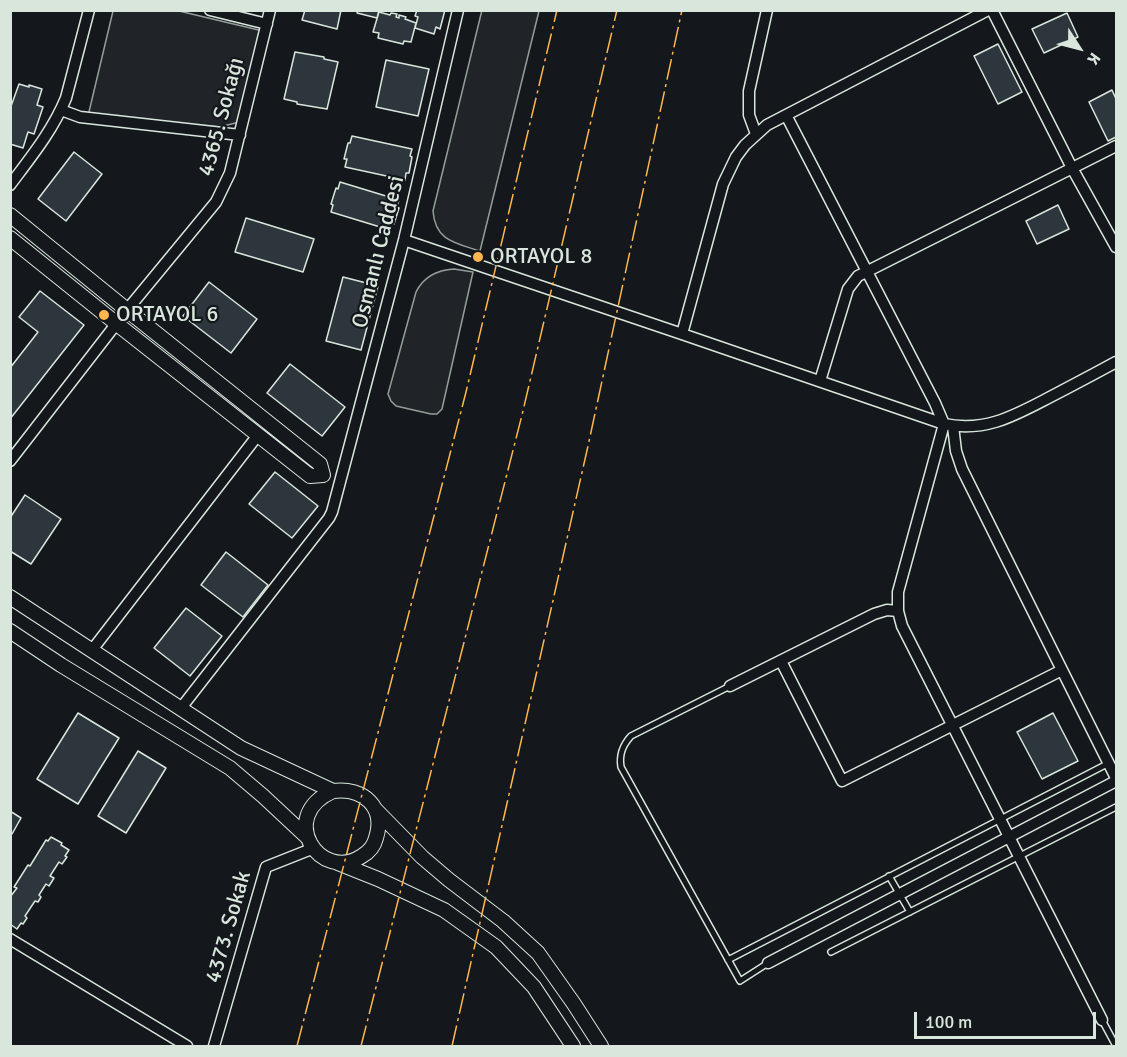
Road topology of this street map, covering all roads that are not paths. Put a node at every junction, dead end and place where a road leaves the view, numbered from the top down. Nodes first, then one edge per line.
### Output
1 (89, 10) edge
2 (210, 10) edge
3 (270, 10) edge
4 (458, 10) edge
5 (767, 10) edge
6 (990, 10) edge
7 (267, 24) junction
8 (61, 110) junction
9 (786, 115) junction
10 (756, 134) junction
11 (240, 135) junction
12 (1116, 146) edge
13 (1072, 168) junction
14 (10, 185) edge
15 (10, 215) edge
16 (10, 238) edge
17 (404, 240) junction
18 (1116, 247) edge
19 (867, 271) junction
20 (127, 310) junction
21 (117, 324) junction
22 (682, 334) junction
23 (1116, 362) edge
24 (820, 381) junction
25 (949, 425) junction
26 (258, 435) junction
27 (10, 461) edge
28 (323, 475) junction
29 (340, 484) junction
30 (10, 597) edge
31 (898, 611) junction
32 (10, 631) edge
33 (92, 650) junction
34 (781, 661) junction
35 (1062, 670) junction
36 (730, 686) joint
37 (181, 708) junction
38 (952, 725) junction
39 (1109, 763) junction
40 (1116, 779) edge
41 (333, 790) junction
42 (1116, 807) edge
43 (374, 808) junction
44 (1000, 819) junction
45 (1009, 837) junction
46 (311, 843) junction
47 (1019, 857) junction
48 (333, 861) junction
49 (889, 876) junction
50 (899, 894) junction
51 (910, 912) junction
52 (10, 939) edge
53 (831, 952) dead end
54 (728, 960) junction
55 (768, 963) joint
56 (1102, 1020) joint
57 (187, 1047) edge
58 (214, 1047) edge
59 (573, 1047) edge
60 (601, 1047) edge
61 (1116, 1047) edge

1 - 8 street
2 - 7 street
3 - 7 street, 4365. Sokağı
4 - 17 street, Osmanlı Caddesi
5 - 10 street
6 - 9 street
6 - 13 street
7 - 11 street, 4365. Sokağı
8 - 11 street
8 - 14 street
9 - 10 street
9 - 19 street
10 - 22 street
11 - 20 street, 4365. Sokağı
12 - 13 street
13 - 18 street
13 - 19 street
15 - 20 street
16 - 21 street
17 - 22 street
17 - 29 street, Osmanlı Caddesi
19 - 24 street
19 - 25 street
20 - 21 street, 4365. Sokağı
20 - 28 street
21 - 26 street
21 - 27 street, 4365. Sokağı
22 - 24 street
23 - 25 street
24 - 25 street
25 - 31 street
25 - 35 street
26 - 28 street
26 - 33 street
28 - 29 street
29 - 37 street, Osmanlı Caddesi
30 - 33 street
31 - 34 street
31 - 38 street
32 - 46 street
33 - 37 street
34 - 36 street
34 - 38 street
35 - 38 street
35 - 39 street
36 - 54 lane
37 - 41 street
38 - 44 street
39 - 40 street
39 - 44 lane
40 - 45 street
41 - 43 street
41 - 46 street
42 - 47 lane
43 - 48 street
43 - 60 street
44 - 45 street
44 - 49 lane
45 - 47 street
45 - 50 street
46 - 48 street
46 - 58 street, 4373. Sokak
47 - 51 lane
47 - 56 street
48 - 59 street
49 - 50 lane
49 - 54 lane
50 - 51 lane
50 - 55 street
51 - 53 lane
52 - 57 street
54 - 55 lane
56 - 61 lane

